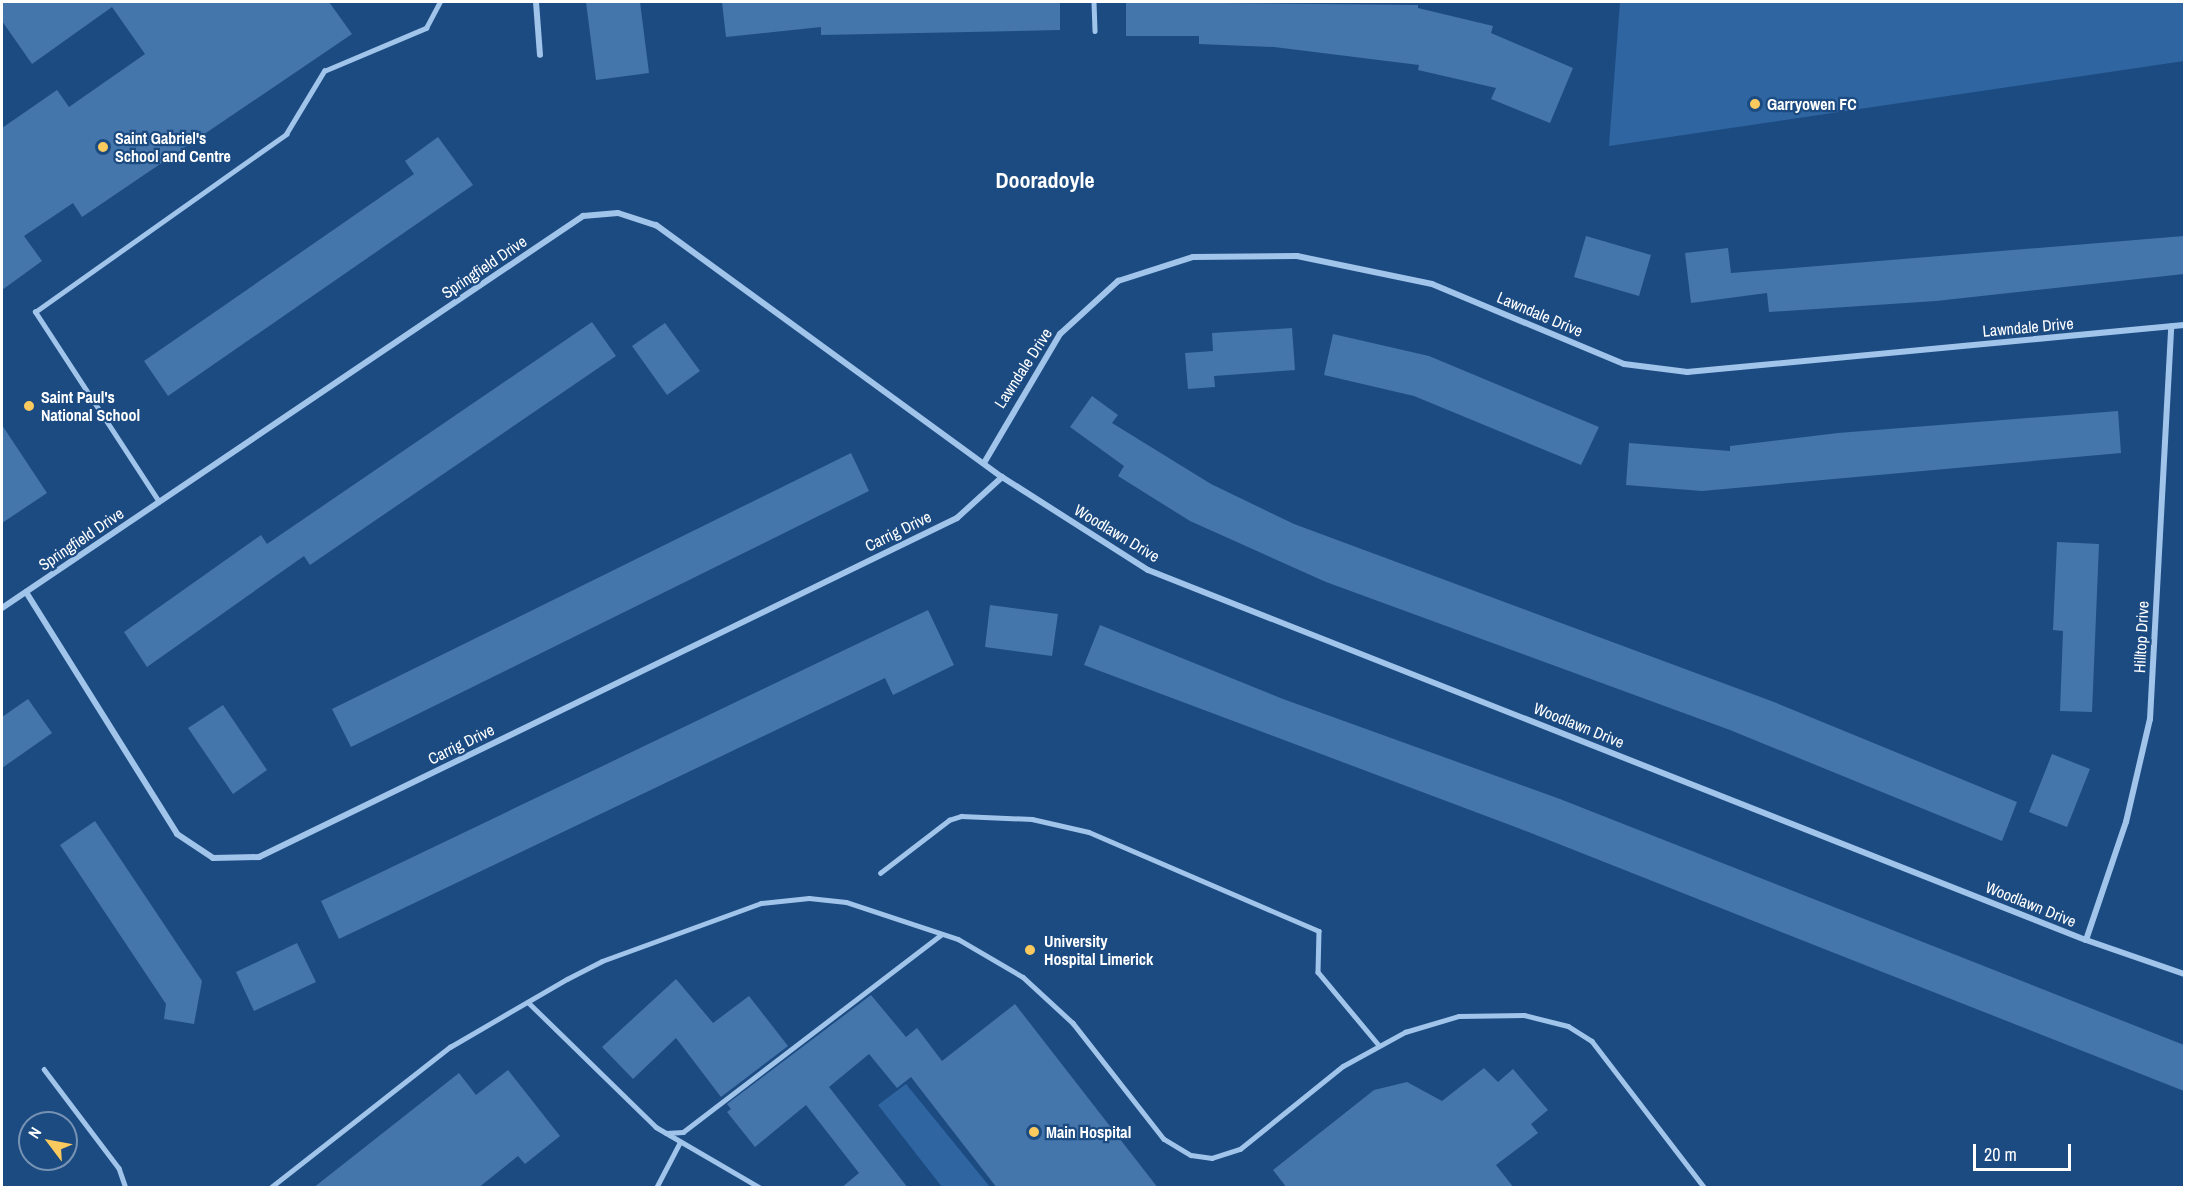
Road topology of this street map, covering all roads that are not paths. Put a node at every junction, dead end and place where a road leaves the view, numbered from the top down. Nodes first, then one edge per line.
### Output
1 (440, 2) edge
2 (536, 2) edge
3 (1094, 2) edge
4 (1095, 31) dead end
5 (540, 56) dead end
6 (2184, 325) edge
7 (2171, 327) junction
8 (984, 463) junction
9 (1002, 477) junction
10 (159, 502) junction
11 (26, 592) junction
12 (2, 608) edge
13 (880, 873) dead end
14 (942, 934) junction
15 (2086, 940) junction
16 (2184, 974) edge
17 (528, 1002) junction
18 (1378, 1044) junction
19 (44, 1069) dead end
20 (666, 1133) junction
21 (680, 1142) junction
22 (126, 1188) edge
23 (270, 1188) edge
24 (656, 1188) edge
25 (761, 1188) edge
26 (1705, 1188) edge

1 - 10 lane
2 - 5 street
3 - 4 lane
6 - 7 street, Lawndale Drive
7 - 8 street, Lawndale Drive
7 - 15 street, Hilltop Drive
8 - 9 street, Woodlawn Drive
8 - 10 street, Springfield Drive
9 - 11 street, Carrig Drive
9 - 15 street, Woodlawn Drive
10 - 11 street, Springfield Drive
11 - 12 street, Springfield Drive
13 - 18 lane
14 - 17 lane
14 - 18 lane
14 - 20 lane
15 - 16 street, Woodlawn Drive
17 - 20 lane
17 - 23 lane
18 - 26 lane
19 - 22 lane
20 - 21 lane
21 - 24 lane
21 - 25 lane

